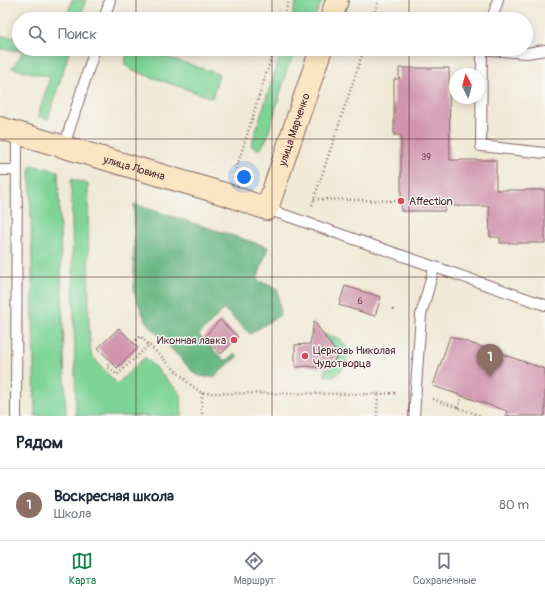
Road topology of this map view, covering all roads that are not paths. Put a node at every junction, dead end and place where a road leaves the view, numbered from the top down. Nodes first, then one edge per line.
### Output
1 (110, 0) edge
2 (337, 0) edge
3 (498, 0) edge
4 (106, 12) edge
5 (333, 12) edge
6 (494, 12) edge
7 (545, 50) edge
8 (533, 51) edge
9 (93, 56) edge
10 (319, 56) edge
11 (482, 56) edge
12 (8, 130) edge
13 (64, 146) junction
14 (545, 153) edge
15 (0, 170) edge
16 (16, 170) junction
17 (267, 209) junction
18 (434, 268) junction
19 (545, 305) edge
20 (16, 416) edge
21 (414, 416) edge

1 - 4 lane
2 - 5 street
3 - 6 lane
7 - 8 lane
9 - 13 lane
10 - 17 street, улица Марченко
11 - 14 lane
12 - 13 street, улица Ловина
12 - 16 lane
13 - 17 street, улица Ловина
15 - 16 lane
16 - 20 lane
17 - 18 lane
18 - 19 lane
18 - 21 lane

